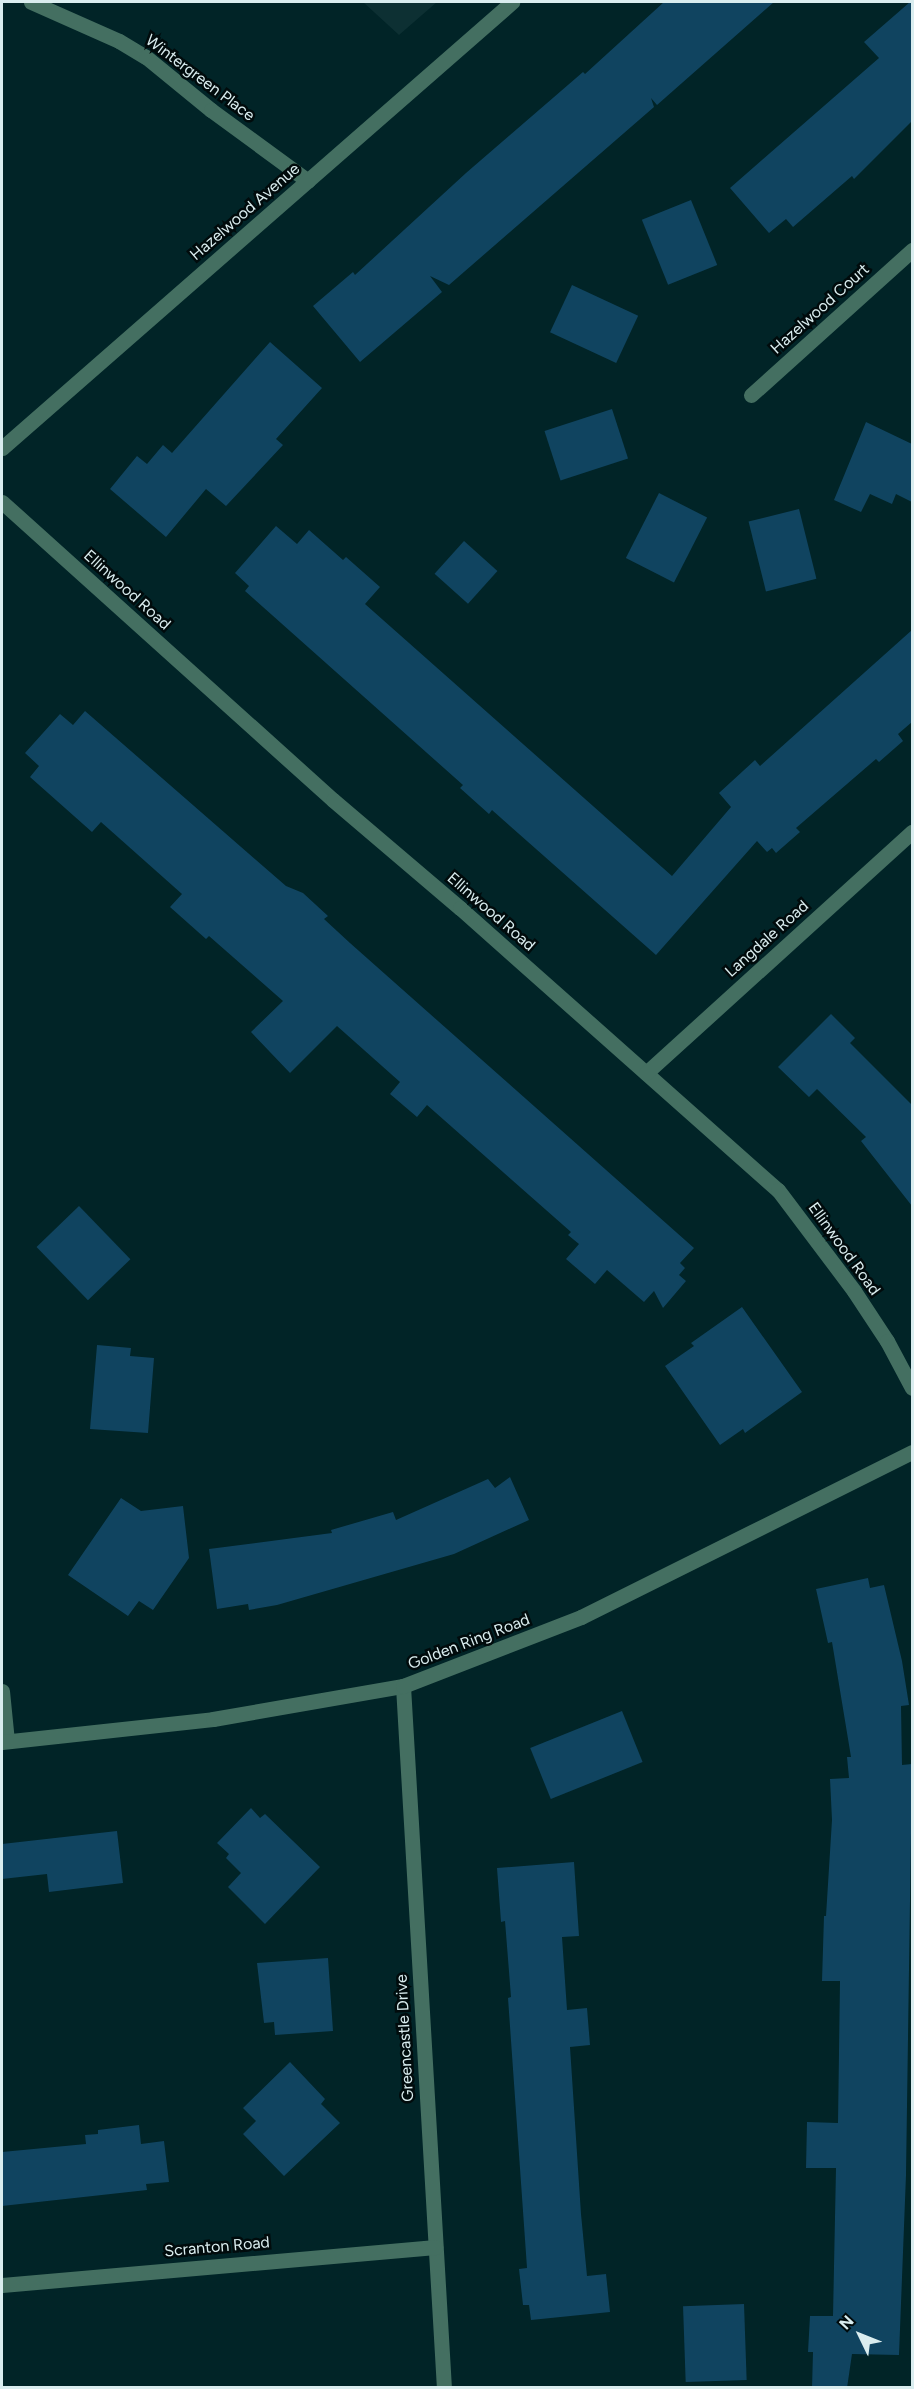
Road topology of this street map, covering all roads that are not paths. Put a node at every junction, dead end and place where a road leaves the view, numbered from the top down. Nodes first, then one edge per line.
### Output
1 (31, 2) edge
2 (512, 2) edge
3 (308, 182) junction
4 (912, 250) edge
5 (751, 395) dead end
6 (2, 448) edge
7 (2, 502) edge
8 (912, 832) edge
9 (646, 1073) junction
10 (912, 1388) edge
11 (912, 1452) edge
12 (403, 1686) junction
13 (2, 1691) edge
14 (4, 1741) edge
15 (435, 2247) junction
16 (2, 2285) edge
17 (444, 2388) edge

1 - 3 street, Wintergreen Place
2 - 3 street, Hazelwood Avenue
3 - 6 street, Hazelwood Avenue
4 - 5 street, Hazelwood Court
7 - 9 street, Ellinwood Road
8 - 9 street, Langdale Road
9 - 10 street, Ellinwood Road
11 - 12 street, Golden Ring Road
12 - 14 street, Golden Ring Road
12 - 15 street, Greencastle Drive
13 - 14 street
15 - 16 street, Scranton Road
15 - 17 street, Greencastle Drive

